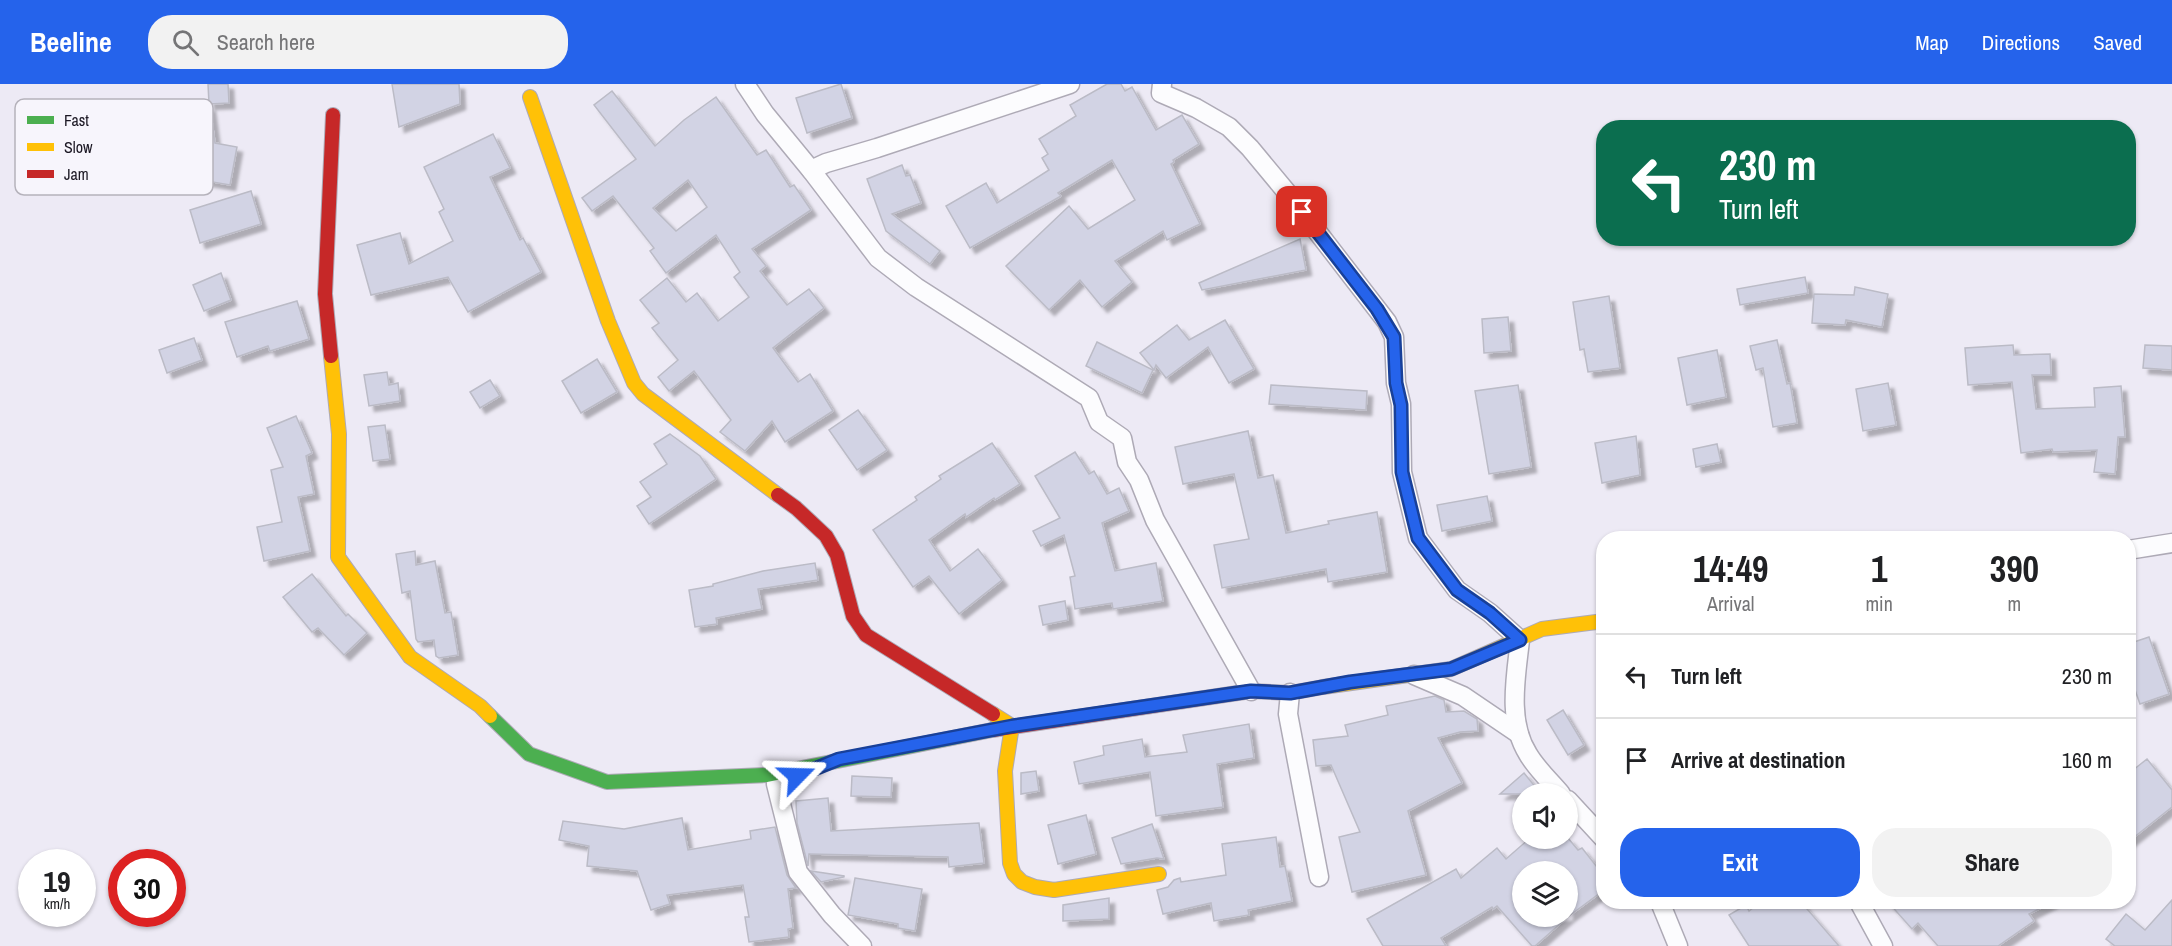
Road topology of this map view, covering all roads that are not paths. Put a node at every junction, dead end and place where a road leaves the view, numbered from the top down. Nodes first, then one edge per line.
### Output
1 (745, 84) edge
2 (1070, 84) edge
3 (1162, 84) edge
4 (530, 97) dead end
5 (333, 115) dead end
6 (812, 170) junction
7 (2172, 543) edge
8 (2136, 549) edge
9 (1596, 622) edge
10 (1520, 640) junction
11 (1412, 674) junction
12 (1251, 691) junction
13 (1290, 693) junction
14 (1012, 726) junction
15 (1519, 734) junction
16 (839, 759) junction
17 (1552, 783) edge
18 (1578, 811) edge
19 (1596, 830) edge
20 (1160, 874) dead end
21 (1318, 877) dead end
22 (1665, 909) edge
23 (1864, 909) edge
24 (862, 946) edge
25 (1678, 946) edge
26 (1883, 946) edge

1 - 6 street
2 - 6 street
3 - 10 street
4 - 14 street
5 - 16 street
6 - 12 street
7 - 8 street
9 - 10 street
10 - 11 street
10 - 15 street
11 - 13 street
11 - 15 street
12 - 13 street
12 - 14 street
13 - 21 street
14 - 16 street
14 - 20 street
15 - 17 street
16 - 24 street
18 - 19 street
22 - 25 street
23 - 26 street

